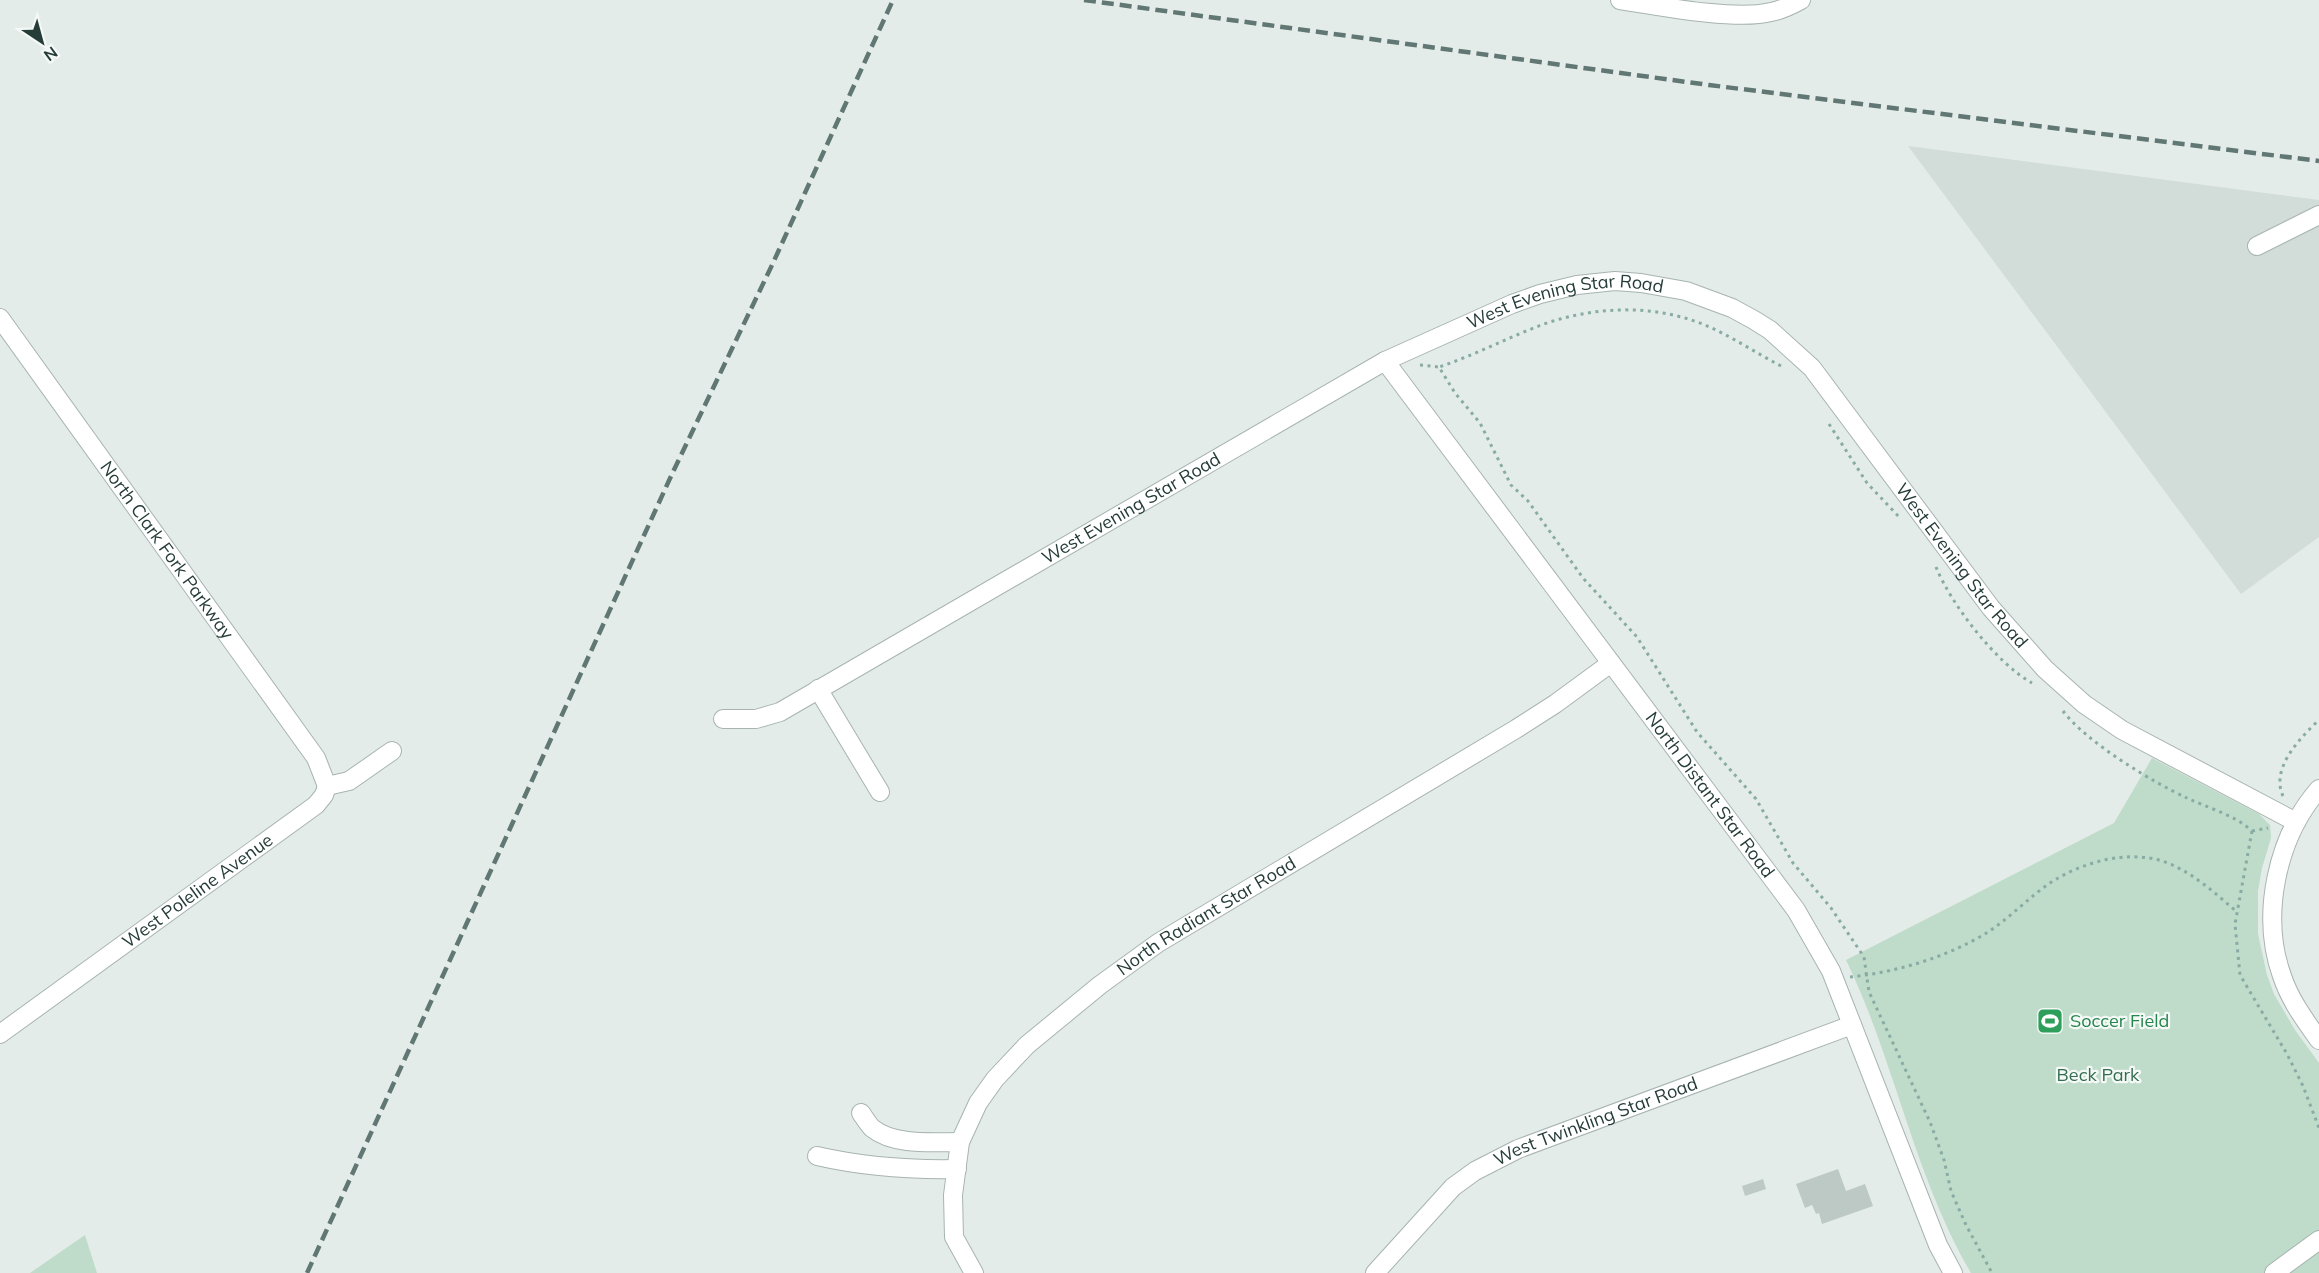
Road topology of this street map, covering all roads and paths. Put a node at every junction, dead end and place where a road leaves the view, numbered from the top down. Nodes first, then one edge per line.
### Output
1 (1620, 0) edge
2 (1801, 0) edge
3 (2319, 215) edge
4 (2257, 246) dead end
5 (0, 318) edge
6 (1385, 361) junction
7 (1790, 369) dead end
8 (1824, 415) dead end
9 (1908, 527) dead end
10 (1936, 565) dead end
11 (1611, 663) junction
12 (2037, 685) dead end
13 (818, 689) junction
14 (2060, 708) dead end
15 (723, 718) dead end
16 (2319, 720) edge
17 (392, 751) dead end
18 (327, 786) junction
19 (2319, 789) edge
20 (880, 792) dead end
21 (2296, 822) junction
22 (2236, 912) junction
23 (1868, 975) junction
24 (1834, 979) junction
25 (1852, 1025) junction
26 (0, 1034) edge
27 (2319, 1040) edge
28 (861, 1113) dead end
29 (2319, 1128) edge
30 (960, 1142) junction
31 (817, 1156) dead end
32 (957, 1169) junction
33 (2319, 1240) edge
34 (974, 1273) edge
35 (1375, 1273) edge
36 (1953, 1273) edge
37 (1992, 1273) edge
38 (2274, 1273) edge

1 - 2 street
3 - 4 street
5 - 18 street, North Clark Fork Parkway
6 - 11 street, North Distant Star Road
6 - 13 street, West Evening Star Road
6 - 21 street, West Evening Star Road
7 - 23 path
8 - 9 path
10 - 12 path
11 - 24 street, North Distant Star Road
11 - 30 street, North Radiant Star Road
13 - 15 street, West Evening Star Road
13 - 20 street
14 - 22 path
16 - 21 path
17 - 18 street
18 - 26 street, West Poleline Avenue
19 - 21 street
21 - 27 street
22 - 23 path
22 - 29 path
23 - 24 path
23 - 37 path
24 - 25 street, North Distant Star Road
25 - 35 street, West Twinkling Star Road
25 - 36 street, North Distant Star Road
28 - 30 street
30 - 32 street, North Radiant Star Road
31 - 32 street
32 - 34 street, North Radiant Star Road
33 - 38 street

